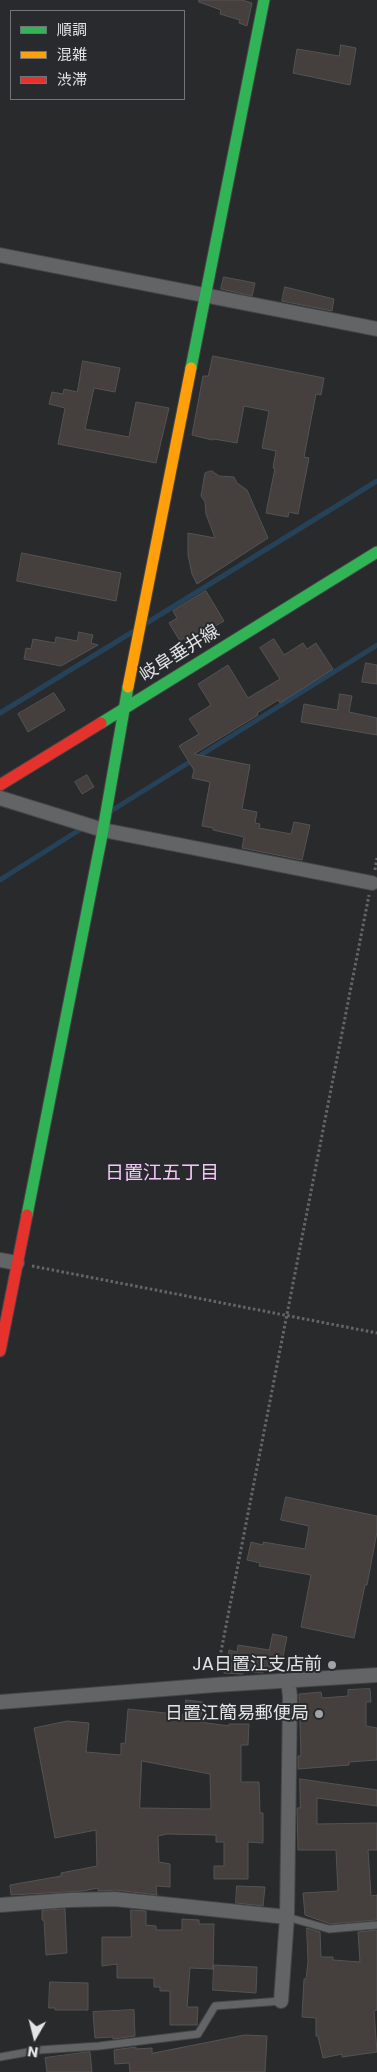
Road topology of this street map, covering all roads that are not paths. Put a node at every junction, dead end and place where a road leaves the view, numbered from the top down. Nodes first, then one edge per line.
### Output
1 (264, 0) edge
2 (0, 255) edge
3 (206, 295) junction
4 (377, 329) edge
5 (377, 552) edge
6 (124, 709) junction
7 (0, 784) edge
8 (0, 798) edge
9 (103, 830) junction
10 (372, 883) road end
11 (0, 1260) edge
12 (17, 1263) junction
13 (0, 1351) edge
14 (377, 1675) edge
15 (288, 1681) junction
16 (0, 1702) edge
17 (0, 1905) edge
18 (287, 1917) junction
19 (377, 1925) edge
20 (281, 2001) joint
21 (0, 2057) edge

1 - 3 street
2 - 3 street
3 - 4 street
3 - 6 street
5 - 6 street, 岐阜垂井線
6 - 7 street, 岐阜垂井線
6 - 9 street
8 - 9 street
9 - 10 street
9 - 12 street
11 - 12 street
12 - 13 street
14 - 15 street
15 - 16 street
15 - 18 street
17 - 18 street
18 - 19 lane
18 - 20 street
20 - 21 lane

